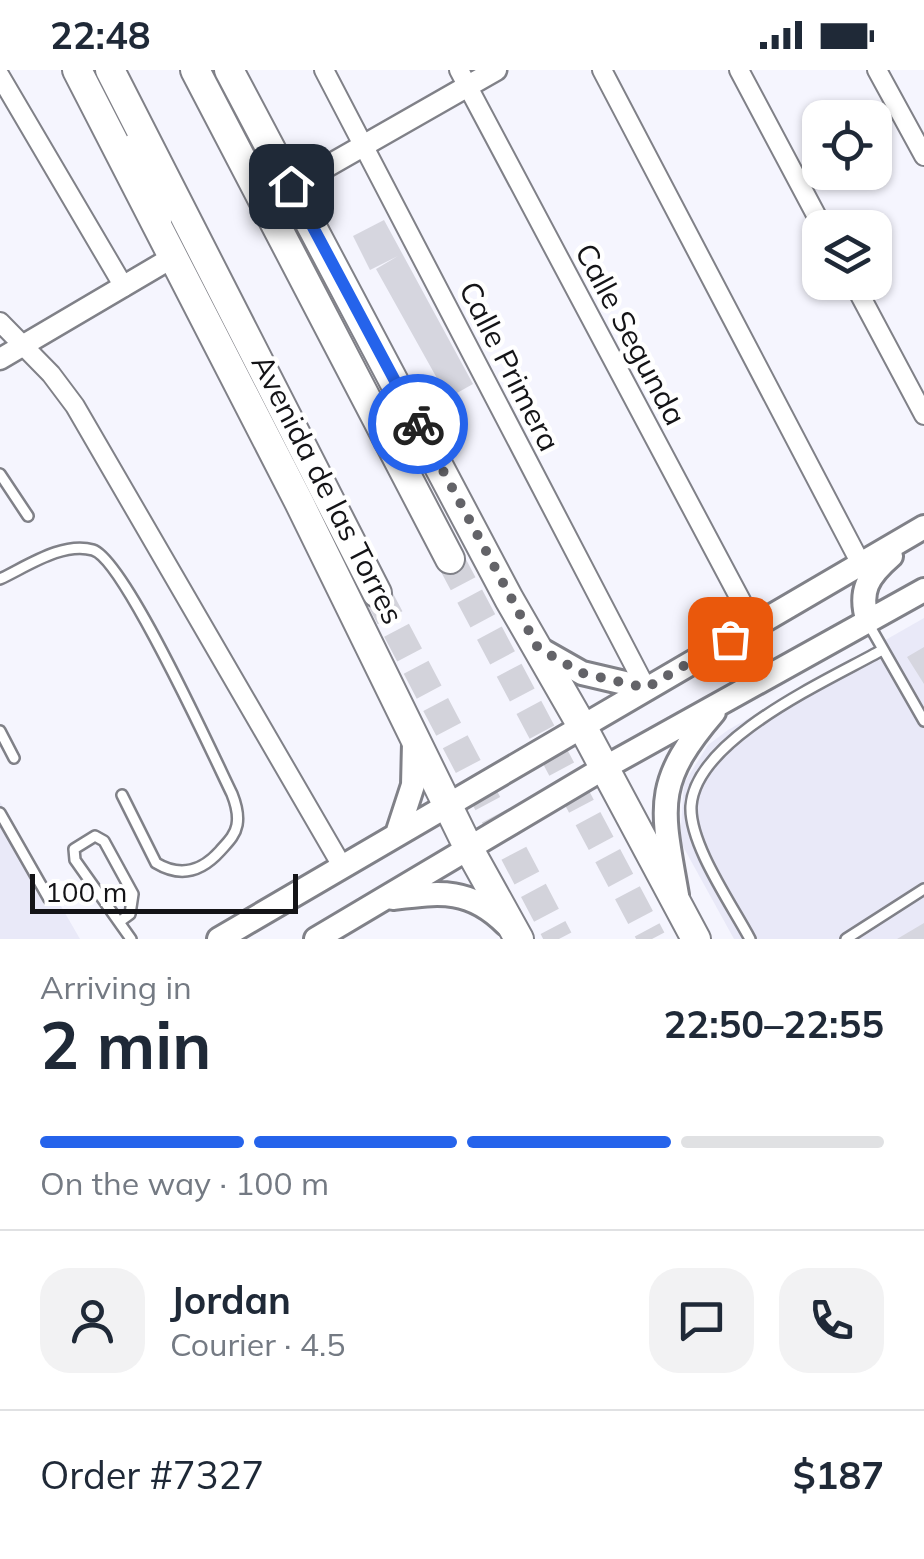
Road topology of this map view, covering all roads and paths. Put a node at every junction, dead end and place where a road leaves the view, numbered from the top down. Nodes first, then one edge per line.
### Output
1 (77, 70) edge
2 (110, 70) edge
3 (195, 70) edge
4 (229, 70) edge
5 (324, 70) edge
6 (496, 70) edge
7 (602, 70) edge
8 (739, 70) edge
9 (877, 70) edge
10 (0, 76) edge
11 (463, 78) edge
12 (124, 96) junction
13 (364, 145) junction
14 (924, 156) edge
15 (291, 186) junction
16 (813, 210) edge
17 (158, 222) junction
18 (175, 256) junction
19 (124, 287) junction
20 (863, 300) edge
21 (0, 322) edge
22 (24, 346) junction
23 (0, 359) edge
24 (924, 415) edge
25 (0, 474) edge
26 (28, 516) dead end
27 (924, 528) edge
28 (450, 559) tunnel mouth
29 (861, 564) junction
30 (0, 579) edge
31 (924, 590) edge
32 (377, 593) tunnel mouth
33 (868, 622) junction
34 (754, 624) junction
35 (538, 648) junction
36 (882, 650) junction
37 (646, 688) junction
38 (725, 699) junction
39 (924, 720) edge
40 (582, 726) junction
41 (0, 730) edge
42 (414, 734) junction
43 (14, 758) dead end
44 (604, 768) junction
45 (122, 795) dead end
46 (448, 805) junction
47 (0, 812) edge
48 (397, 834) junction
49 (468, 849) junction
50 (342, 866) junction
51 (924, 889) edge
52 (49, 899) dead end
53 (380, 899) junction
54 (679, 908) junction
55 (118, 922) junction
56 (517, 936) edge
57 (131, 939) edge
58 (218, 939) edge
59 (316, 939) edge
60 (696, 939) edge
61 (750, 939) edge
62 (846, 939) edge

1 - 17 main road, Avenida de las Torres
2 - 12 main road, Avenida de las Torres
3 - 28 main road
4 - 15 main road
5 - 13 street, Calle Primera
6 - 11 street
7 - 29 street
8 - 16 street
9 - 14 street
10 - 19 street
11 - 13 street
11 - 34 street, Calle Segunda
12 - 17 main road
12 - 32 main road, Avenida de las Torres
13 - 15 street
13 - 37 street, Calle Primera
15 - 35 main road
17 - 18 main road, Avenida de las Torres
18 - 19 street
18 - 42 main road, Avenida de las Torres
19 - 22 street
20 - 24 street
21 - 22 street
22 - 23 street
22 - 50 street
25 - 26 lane
27 - 29 main road
27 - 33 main road
29 - 34 main road
30 - 45 lane
31 - 33 main road
33 - 36 lane
33 - 38 main road
34 - 37 main road
35 - 37 main road
35 - 40 main road
36 - 39 lane
36 - 61 lane
37 - 40 main road
38 - 44 main road
38 - 54 main road
40 - 44 main road
40 - 46 main road
41 - 43 lane
42 - 46 main road, Avenida de las Torres
42 - 48 main road
44 - 49 main road
44 - 54 main road
46 - 48 main road
46 - 49 main road, Avenida de las Torres
47 - 52 lane
48 - 50 main road
49 - 53 main road
49 - 56 main road, Avenida de las Torres
50 - 58 main road
51 - 62 lane
53 - 56 main road
53 - 59 main road
54 - 60 main road
55 - 55 lane
55 - 57 lane

